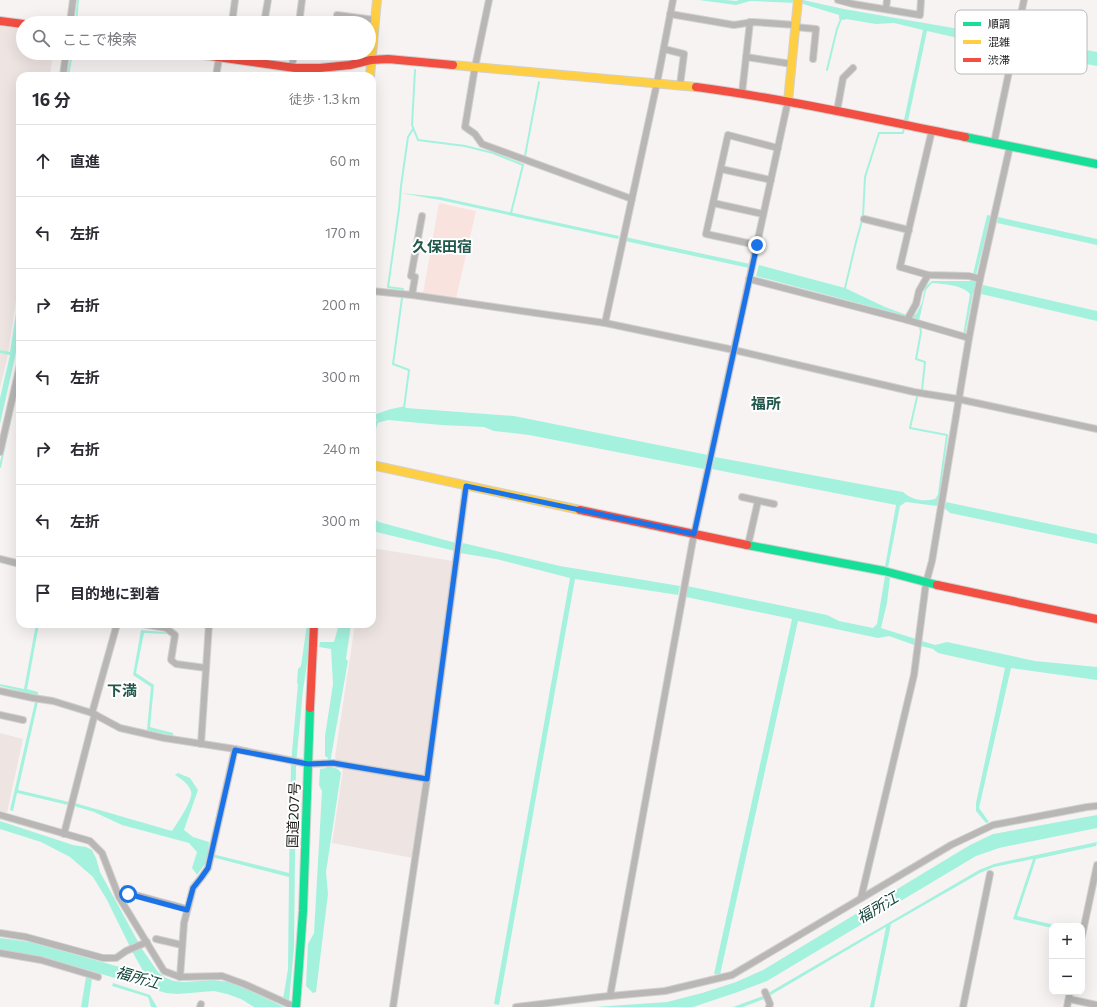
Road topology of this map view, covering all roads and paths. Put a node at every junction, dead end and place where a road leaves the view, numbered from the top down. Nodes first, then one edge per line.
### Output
1 (73, 0) edge
2 (236, 0) edge
3 (268, 0) edge
4 (302, 0) edge
5 (378, 0) edge
6 (489, 0) edge
7 (673, 0) edge
8 (798, 0) edge
9 (838, 0) edge
10 (887, 0) edge
11 (921, 0) edge
12 (1024, 0) edge
13 (854, 2) edge
14 (886, 10) junction
15 (1022, 10) edge
16 (670, 14) junction
17 (337, 15) dead end
18 (71, 16) edge
19 (233, 16) edge
20 (265, 16) edge
21 (300, 16) edge
22 (345, 16) edge
23 (376, 16) edge
24 (0, 21) edge
25 (750, 22) junction
26 (16, 23) edge
27 (796, 26) junction
28 (664, 49) junction
29 (746, 57) junction
30 (813, 59) dead end
31 (65, 60) edge
32 (223, 60) edge
33 (241, 60) edge
34 (258, 60) edge
35 (293, 60) edge
36 (371, 60) joint
37 (376, 60) edge
38 (258, 63) junction
39 (792, 64) junction
40 (475, 67) junction
41 (292, 68) junction
42 (853, 68) dead end
43 (64, 72) edge
44 (218, 72) edge
45 (370, 72) edge
46 (1009, 74) edge
47 (657, 83) junction
48 (680, 85) junction
49 (742, 93) junction
50 (788, 101) junction
51 (837, 111) junction
52 (932, 130) junction
53 (994, 143) junction
54 (1010, 146) junction
55 (778, 148) junction
56 (1097, 164) edge
57 (721, 169) junction
58 (771, 180) junction
59 (632, 199) junction
60 (713, 203) junction
61 (763, 214) junction
62 (422, 216) dead end
63 (864, 219) dead end
64 (909, 230) junction
65 (757, 245) junction
66 (928, 275) junction
67 (749, 279) junction
68 (980, 279) junction
69 (376, 291) edge
70 (412, 295) junction
71 (907, 320) junction
72 (605, 323) junction
73 (969, 338) junction
74 (734, 350) junction
75 (16, 394) edge
76 (958, 400) junction
77 (1097, 429) edge
78 (0, 452) edge
79 (376, 466) edge
80 (466, 486) junction
81 (742, 497) dead end
82 (758, 501) junction
83 (774, 504) dead end
84 (694, 534) junction
85 (748, 545) junction
86 (0, 559) edge
87 (16, 563) edge
88 (926, 584) junction
89 (1097, 619) edge
90 (116, 628) edge
91 (166, 628) edge
92 (209, 628) edge
93 (314, 628) edge
94 (206, 668) junction
95 (0, 691) edge
96 (94, 714) junction
97 (0, 715) edge
98 (23, 720) dead end
99 (201, 744) junction
100 (235, 750) junction
101 (304, 763) junction
102 (427, 779) junction
103 (1097, 806) edge
104 (0, 815) edge
105 (64, 834) junction
106 (1097, 865) edge
107 (990, 874) dead end
108 (125, 890) dead end
109 (861, 898) junction
110 (187, 910) junction
111 (1085, 923) edge
112 (0, 933) edge
113 (156, 939) dead end
114 (147, 942) junction
115 (182, 945) junction
116 (0, 953) edge
117 (98, 977) dead end
118 (180, 977) junction
119 (765, 992) dead end
120 (1070, 995) edge
121 (610, 996) junction
122 (1069, 999) junction
123 (769, 1005) edge
124 (1097, 1005) edge
125 (296, 1007) edge
126 (393, 1007) edge
127 (516, 1007) edge
128 (963, 1007) edge
129 (1067, 1007) edge

1 - 18 street
2 - 19 street
3 - 20 street
4 - 21 street
5 - 23 main road
6 - 40 street
7 - 16 street
8 - 27 main road
9 - 13 street
10 - 14 street
11 - 14 street
12 - 15 street
13 - 14 street
16 - 25 street
16 - 28 street
17 - 22 street
24 - 26 main road
25 - 27 street
25 - 29 street
27 - 30 street
27 - 39 main road
28 - 47 street
28 - 48 street
29 - 39 street
29 - 49 street
31 - 43 street
32 - 44 street
33 - 38 main road
34 - 38 street
35 - 41 street
36 - 41 main road
36 - 45 main road
37 - 40 main road
38 - 41 main road
39 - 50 main road
40 - 47 main road
40 - 59 street
42 - 51 street
46 - 53 street
47 - 48 main road
47 - 59 street
48 - 49 main road
49 - 50 main road
50 - 51 main road
50 - 55 street
51 - 52 main road
52 - 53 main road
52 - 64 street
53 - 54 main road
54 - 56 main road
54 - 68 street
55 - 57 street
55 - 58 street
57 - 58 street
57 - 60 street
58 - 61 street
59 - 72 street
60 - 61 street
60 - 65 street
61 - 65 street
62 - 70 street
63 - 64 street
64 - 66 street
65 - 67 street
66 - 68 street
66 - 71 street
67 - 71 street
67 - 74 street
68 - 73 street
69 - 70 street
70 - 72 street
71 - 73 street
72 - 74 street
73 - 76 street
74 - 76 street
74 - 84 street
75 - 78 street
76 - 77 street
76 - 88 street
79 - 80 main road
80 - 84 main road
80 - 102 street
81 - 82 street
82 - 83 street
82 - 85 street
84 - 85 main road
84 - 121 street
85 - 88 main road
86 - 87 street
88 - 89 main road
88 - 109 street
90 - 96 street
91 - 94 street
92 - 94 street
93 - 101 main road, 国道207号
94 - 99 street
95 - 96 street
96 - 99 street
96 - 105 street
97 - 98 street
99 - 100 street
100 - 101 street
100 - 110 street
101 - 102 street
101 - 125 main road, 国道207号
102 - 126 street
103 - 109 street
104 - 105 street
105 - 114 street
106 - 111 street
107 - 128 street
108 - 110 street
109 - 121 street
110 - 115 street
112 - 114 street
113 - 115 street
114 - 118 street
115 - 118 street
116 - 117 street
118 - 125 street
119 - 123 street
120 - 122 street
121 - 127 street
122 - 124 street
122 - 129 street

